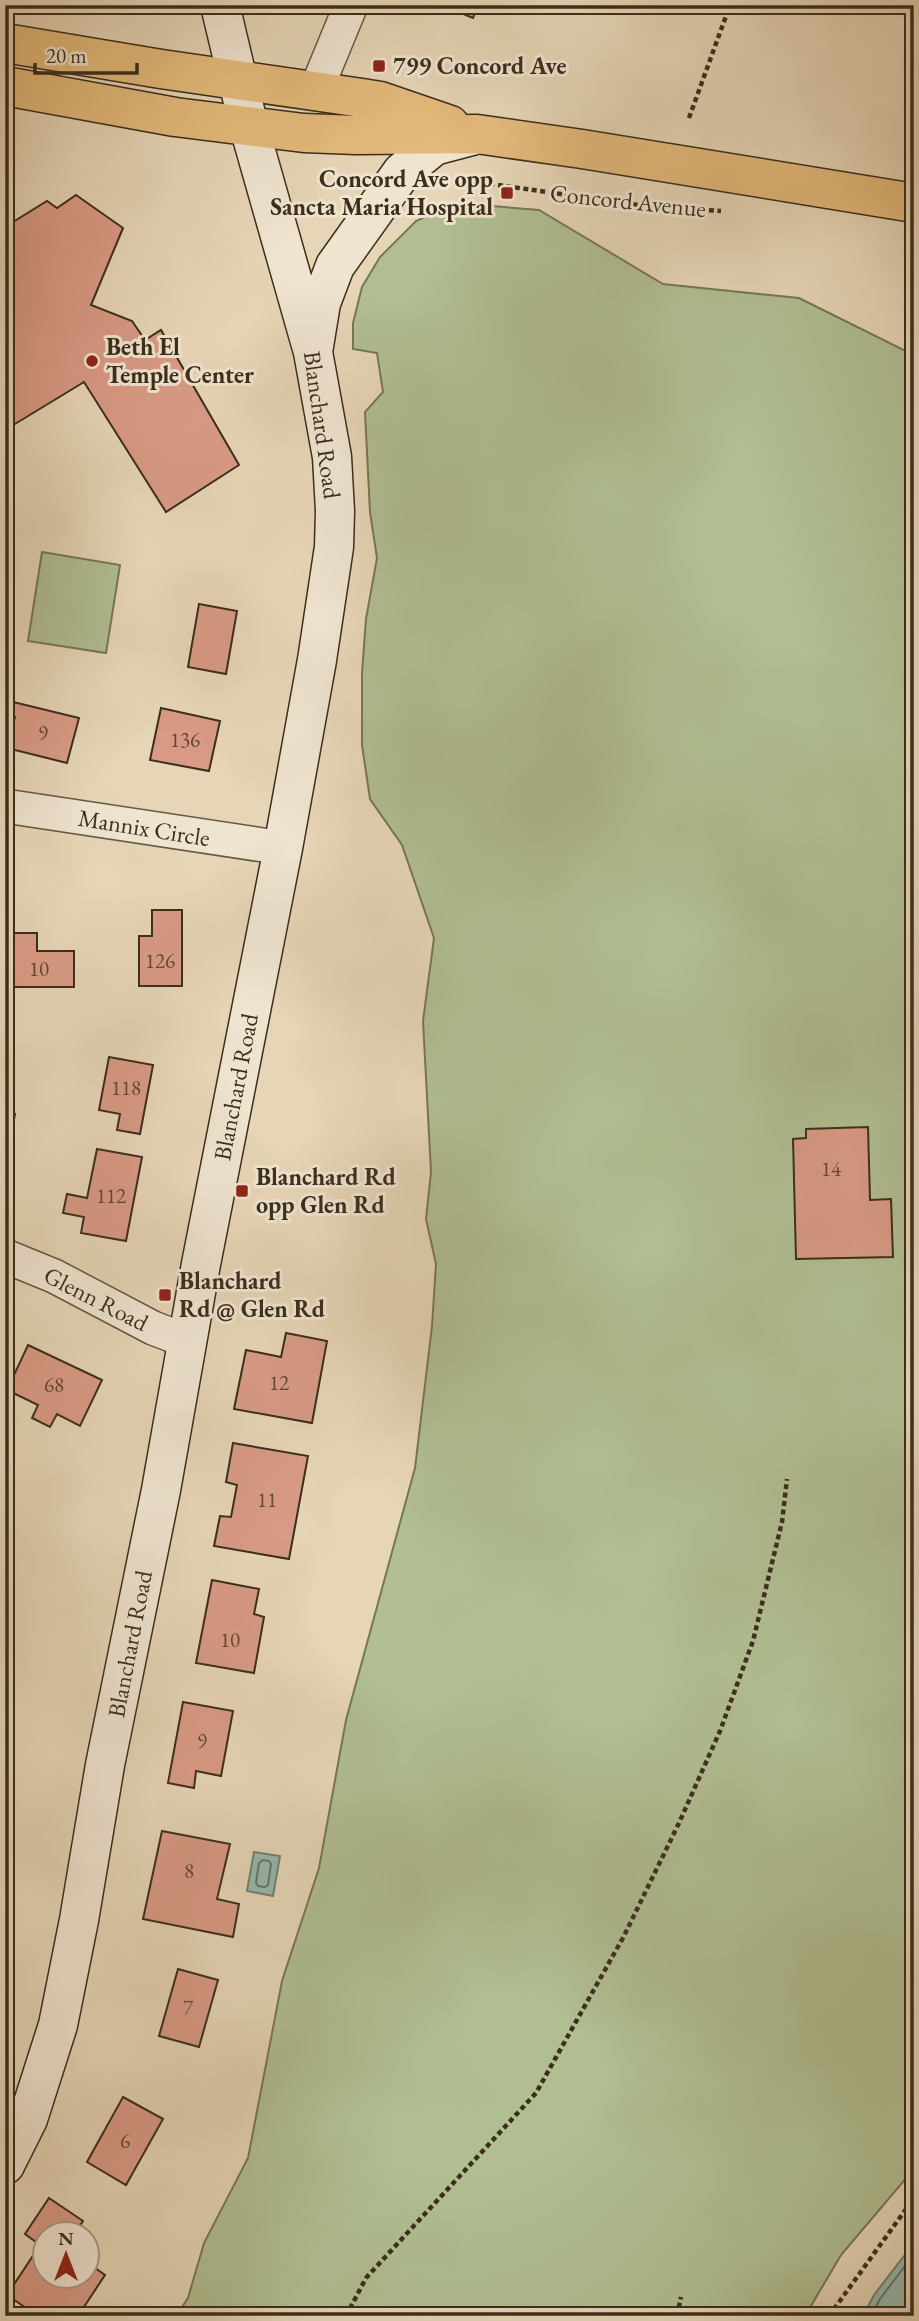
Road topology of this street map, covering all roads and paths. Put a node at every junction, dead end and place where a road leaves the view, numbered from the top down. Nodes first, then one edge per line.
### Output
1 (220, 5) edge
2 (351, 5) edge
3 (730, 5) edge
4 (5, 43) edge
5 (236, 78) junction
6 (5, 86) edge
7 (316, 90) junction
8 (689, 118) dead end
9 (249, 127) junction
10 (477, 134) junction
11 (402, 172) junction
12 (914, 203) edge
13 (722, 211) dead end
14 (313, 352) junction
15 (5, 806) edge
16 (283, 848) junction
17 (5, 1256) edge
18 (187, 1341) junction
19 (787, 1479) dead end
20 (5, 2165) edge
21 (914, 2198) edge
22 (681, 2297) dead end
23 (346, 2316) edge
24 (677, 2316) edge
25 (829, 2316) edge

1 - 5 street, Blanchard Road
2 - 7 street
3 - 8 path
4 - 5 main road, Concord Avenue
5 - 7 main road, Concord Avenue
5 - 9 street, Blanchard Road
6 - 9 main road, Concord Avenue
7 - 10 main road, Concord Avenue
9 - 10 main road, Concord Avenue
9 - 14 street, Blanchard Road
10 - 11 street
10 - 12 main road, Concord Avenue
11 - 13 path, Concord Avenue
11 - 14 street
14 - 16 street, Blanchard Road
15 - 16 street, Mannix Circle
16 - 18 street, Blanchard Road
17 - 18 street, Glenn Road
18 - 20 street, Blanchard Road
19 - 23 path
21 - 25 path
22 - 24 path

